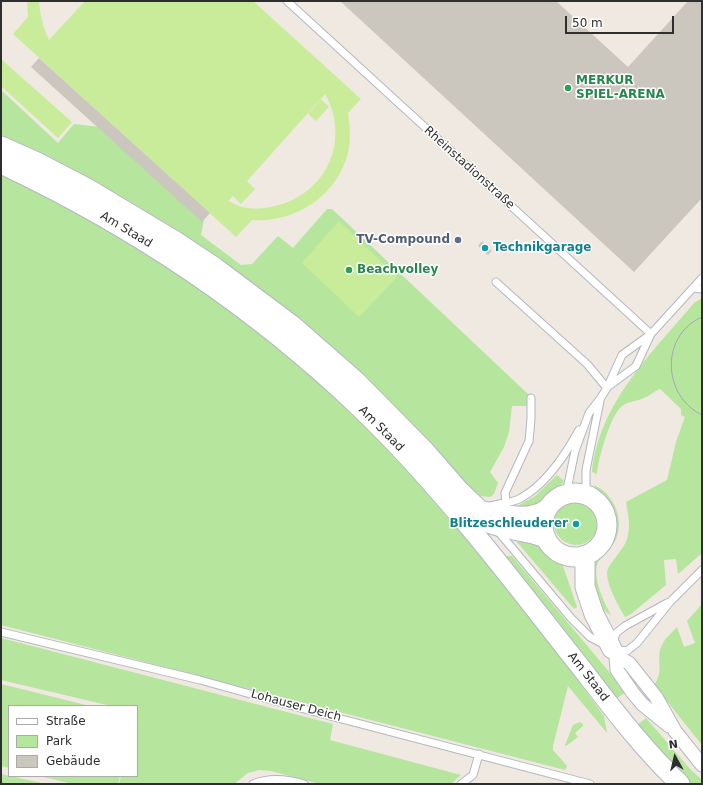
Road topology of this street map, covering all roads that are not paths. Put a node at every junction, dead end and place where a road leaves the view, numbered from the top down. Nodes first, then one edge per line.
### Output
1 (287, 1) edge
2 (1, 146) edge
3 (1, 164) edge
4 (702, 278) edge
5 (496, 282) dead end
6 (693, 288) junction
7 (702, 289) edge
8 (651, 334) junction
9 (607, 388) junction
10 (531, 398) dead end
11 (600, 399) junction
12 (589, 413) junction
13 (566, 494) junction
14 (586, 495) junction
15 (506, 503) junction
16 (547, 509) junction
17 (479, 520) junction
18 (546, 538) junction
19 (564, 555) junction
20 (585, 555) junction
21 (702, 570) edge
22 (585, 587) junction
23 (670, 602) junction
24 (1, 632) edge
25 (614, 652) junction
26 (478, 754) junction
27 (701, 763) edge
28 (253, 784) edge
29 (304, 784) edge
30 (461, 784) edge
31 (590, 784) edge
32 (680, 784) edge

1 - 8 lane, Rheinstadionstraße
2 - 17 street, Am Staad
3 - 17 street, Am Staad
4 - 6 lane
5 - 9 lane
6 - 7 lane
6 - 8 lane
8 - 9 lane
8 - 9 lane
9 - 11 lane
10 - 15 lane
11 - 12 lane
11 - 14 lane
12 - 13 lane
12 - 15 lane
13 - 14 street
13 - 16 street
14 - 20 street
15 - 17 lane
16 - 17 street
16 - 18 street
17 - 18 street
17 - 25 lane
17 - 32 street, Am Staad
18 - 19 street
19 - 20 street
19 - 22 street
20 - 22 street
21 - 23 lane
22 - 25 street
23 - 25 lane
23 - 25 lane
24 - 26 lane, Lohauser Deich
25 - 27 street
26 - 30 lane
26 - 31 lane, Lohauser Deich
28 - 29 lane

